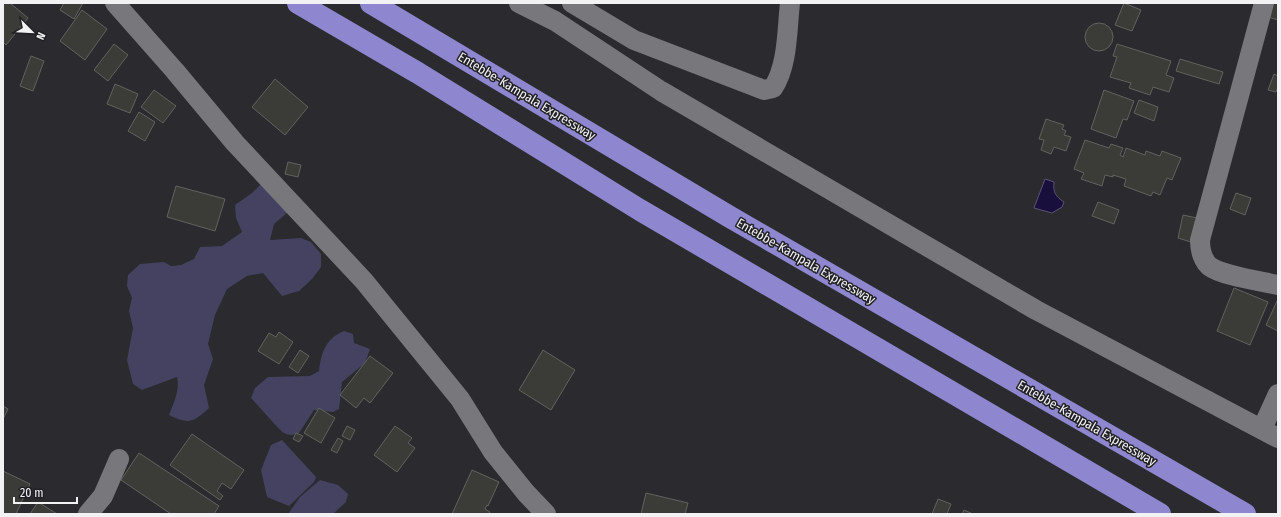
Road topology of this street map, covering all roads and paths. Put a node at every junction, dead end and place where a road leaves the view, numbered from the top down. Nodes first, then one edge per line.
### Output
1 (115, 3) edge
2 (298, 3) edge
3 (371, 3) edge
4 (519, 3) edge
5 (572, 3) edge
6 (790, 3) edge
7 (1264, 3) edge
8 (553, 12) edge
9 (1278, 284) edge
10 (1278, 394) edge
11 (1270, 433) edge
12 (119, 459) dead end
13 (88, 514) edge
14 (546, 514) edge
15 (1160, 514) edge
16 (1245, 514) edge

1 - 14 street
2 - 15 highway
3 - 16 highway, Entebbe-Kampala Expressway
4 - 8 street
5 - 6 street
7 - 9 street
8 - 11 street
10 - 11 street
12 - 13 street

